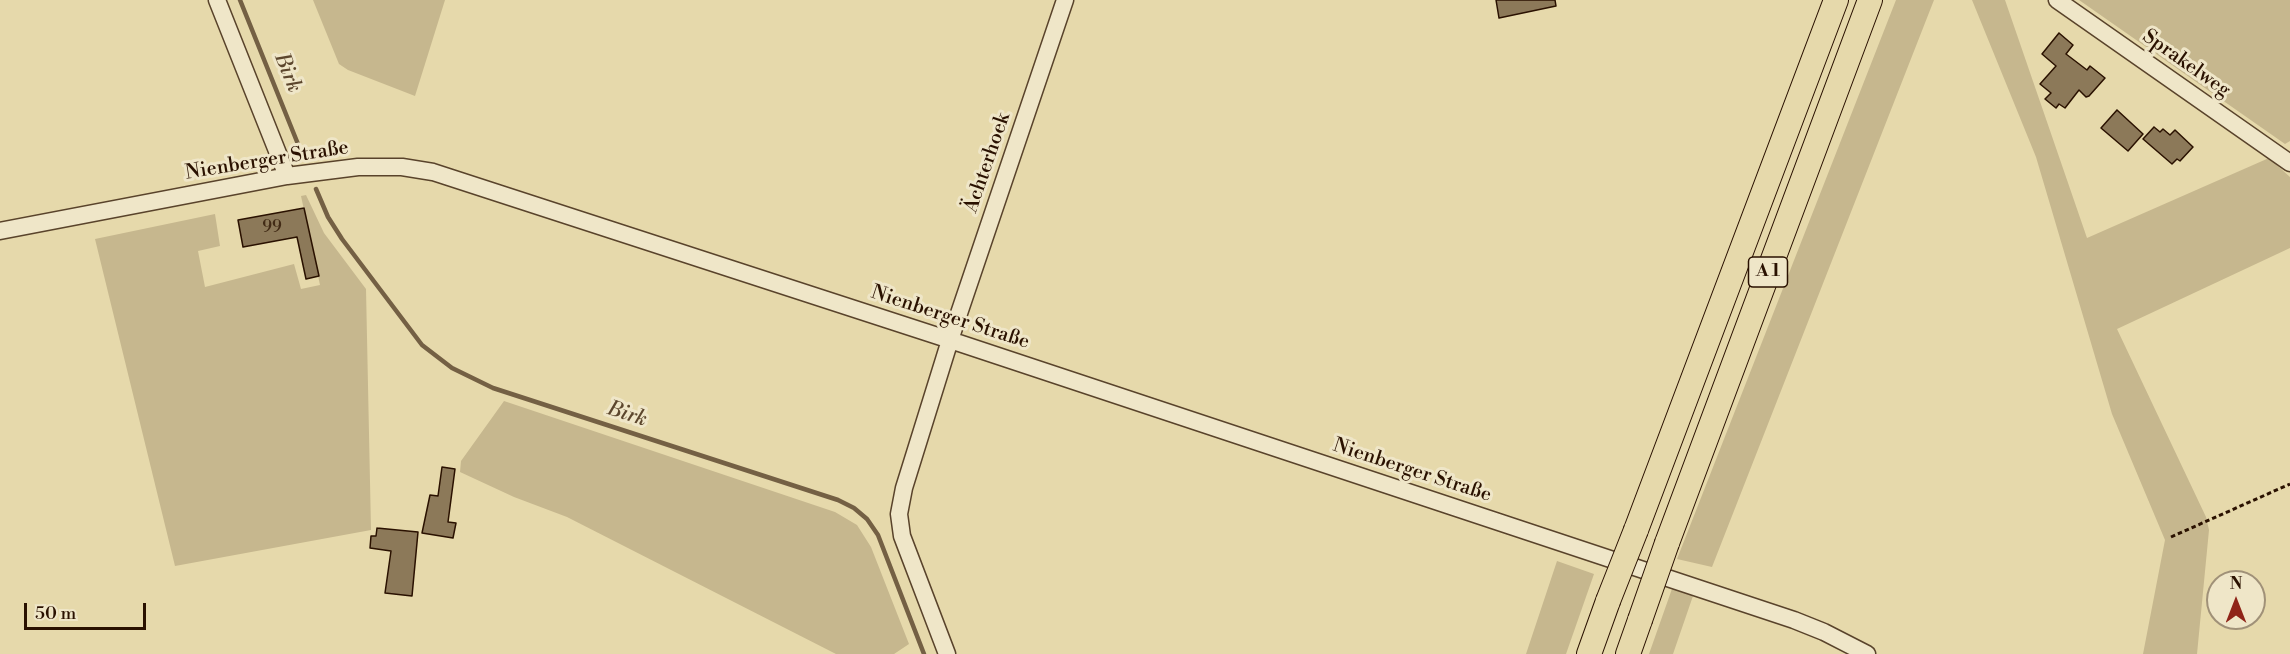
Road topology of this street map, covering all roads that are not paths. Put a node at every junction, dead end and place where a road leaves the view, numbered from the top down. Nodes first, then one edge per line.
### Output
1 (217, 0) edge
2 (1065, 0) edge
3 (1836, 0) edge
4 (1870, 0) edge
5 (2057, 0) edge
6 (2290, 163) edge
7 (287, 176) junction
8 (0, 231) edge
9 (950, 340) junction
10 (947, 654) edge
11 (1589, 654) edge
12 (1628, 654) edge
13 (1867, 654) edge

1 - 7 street
2 - 9 street, Ächterhoek
3 - 11 highway, A 1, bridge
4 - 12 highway, A 1, bridge
5 - 6 street, Sprakelweg
7 - 8 street, Nienberger Straße
7 - 9 street, Nienberger Straße
9 - 10 street, Ächterhoek
9 - 13 street, Nienberger Straße

